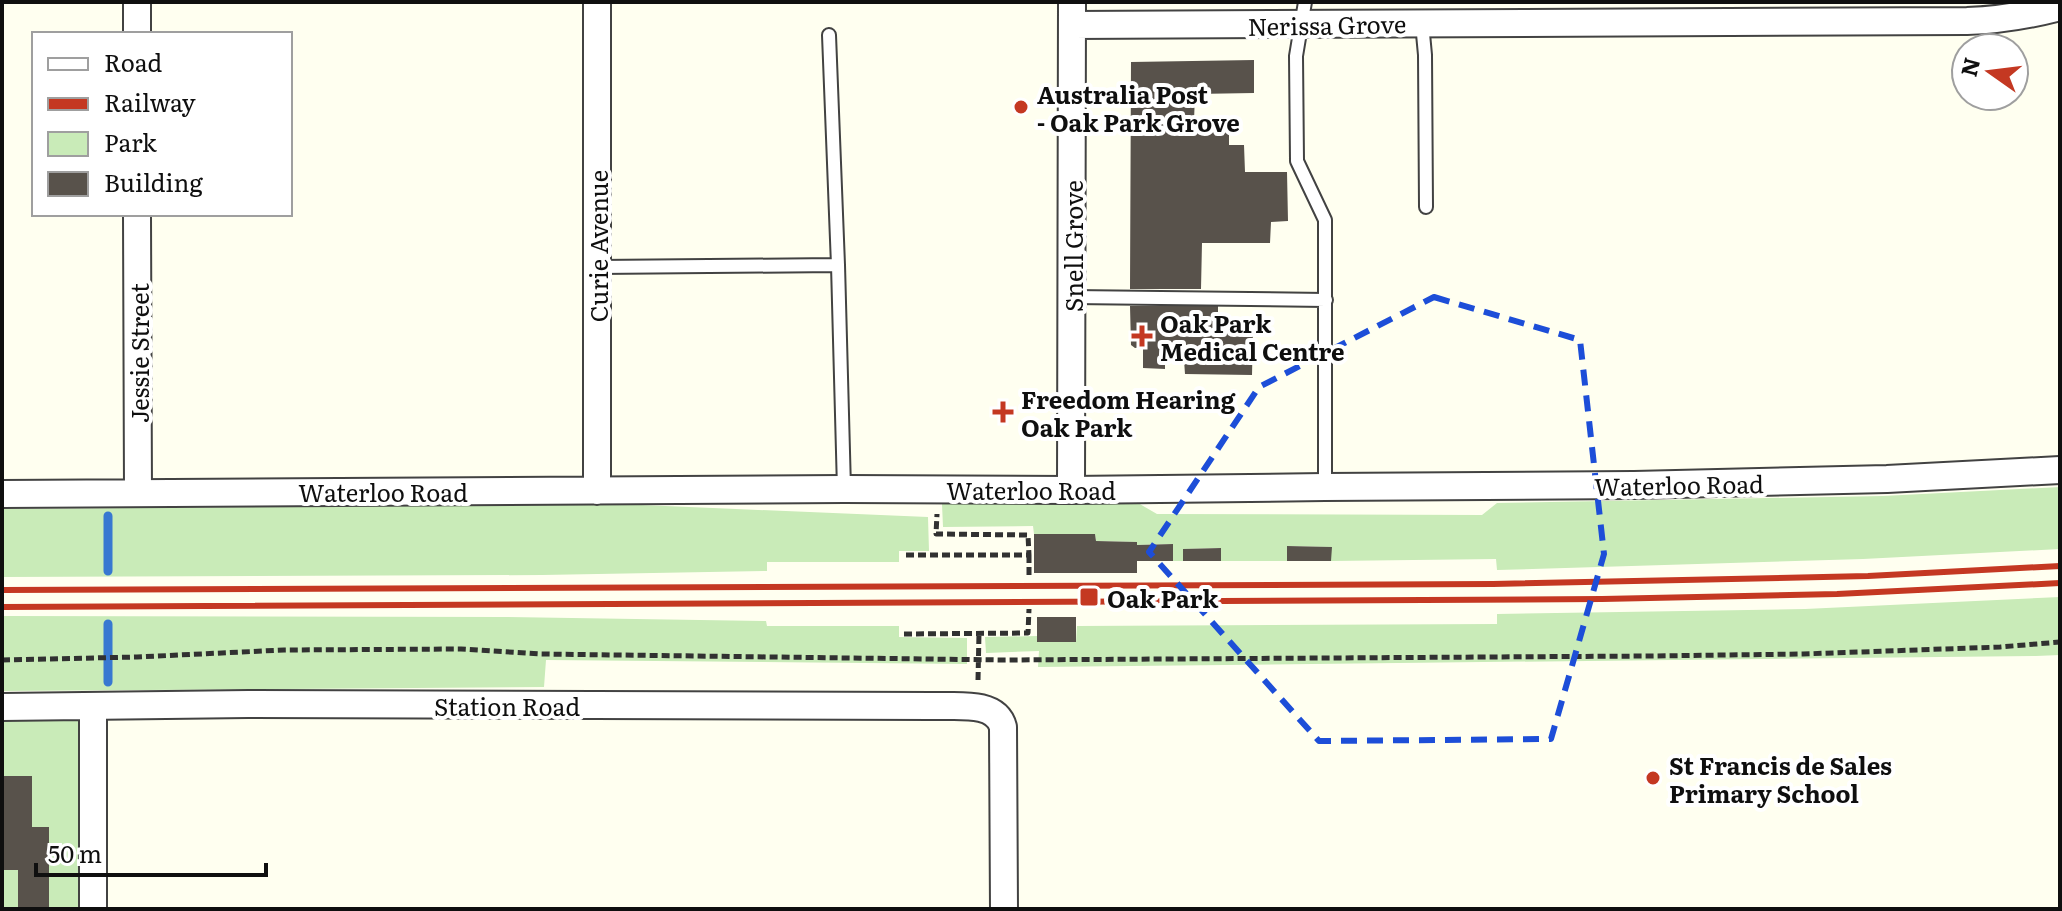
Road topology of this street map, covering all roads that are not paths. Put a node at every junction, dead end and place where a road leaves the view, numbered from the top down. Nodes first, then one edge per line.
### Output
1 (137, 2) edge
2 (597, 2) edge
3 (2060, 7) edge
4 (2005, 11) edge
5 (1544, 12) edge
6 (1072, 13) edge
7 (1304, 13) edge
8 (1422, 23) junction
9 (137, 32) edge
10 (829, 35) dead end
11 (1426, 207) dead end
12 (137, 216) edge
13 (838, 265) junction
14 (598, 267) junction
15 (1072, 297) junction
16 (1326, 300) junction
17 (2060, 470) edge
18 (1325, 487) junction
19 (844, 489) junction
20 (1071, 490) junction
21 (597, 491) junction
22 (138, 492) junction
23 (2, 494) edge
24 (2, 707) edge
25 (93, 707) junction
26 (93, 909) edge
27 (1004, 909) edge

1 - 9 street
2 - 14 street, Curie Avenue
3 - 4 street, Nerissa Grove
4 - 5 street, Nerissa Grove
5 - 8 street, Nerissa Grove
6 - 7 street, Nerissa Grove
6 - 15 street, Snell Grove
7 - 8 street, Nerissa Grove
7 - 16 lane
8 - 11 lane
10 - 13 lane
12 - 22 street, Jessie Street
13 - 14 lane
13 - 19 lane
14 - 21 street, Curie Avenue
15 - 16 lane
15 - 20 street, Snell Grove
16 - 18 lane
17 - 18 street, Waterloo Road
18 - 20 street, Waterloo Road
19 - 20 street, Waterloo Road
19 - 21 street, Waterloo Road
21 - 22 street, Waterloo Road
22 - 23 street, Waterloo Road
24 - 25 street, Station Road
25 - 26 street
25 - 27 street, Station Road

